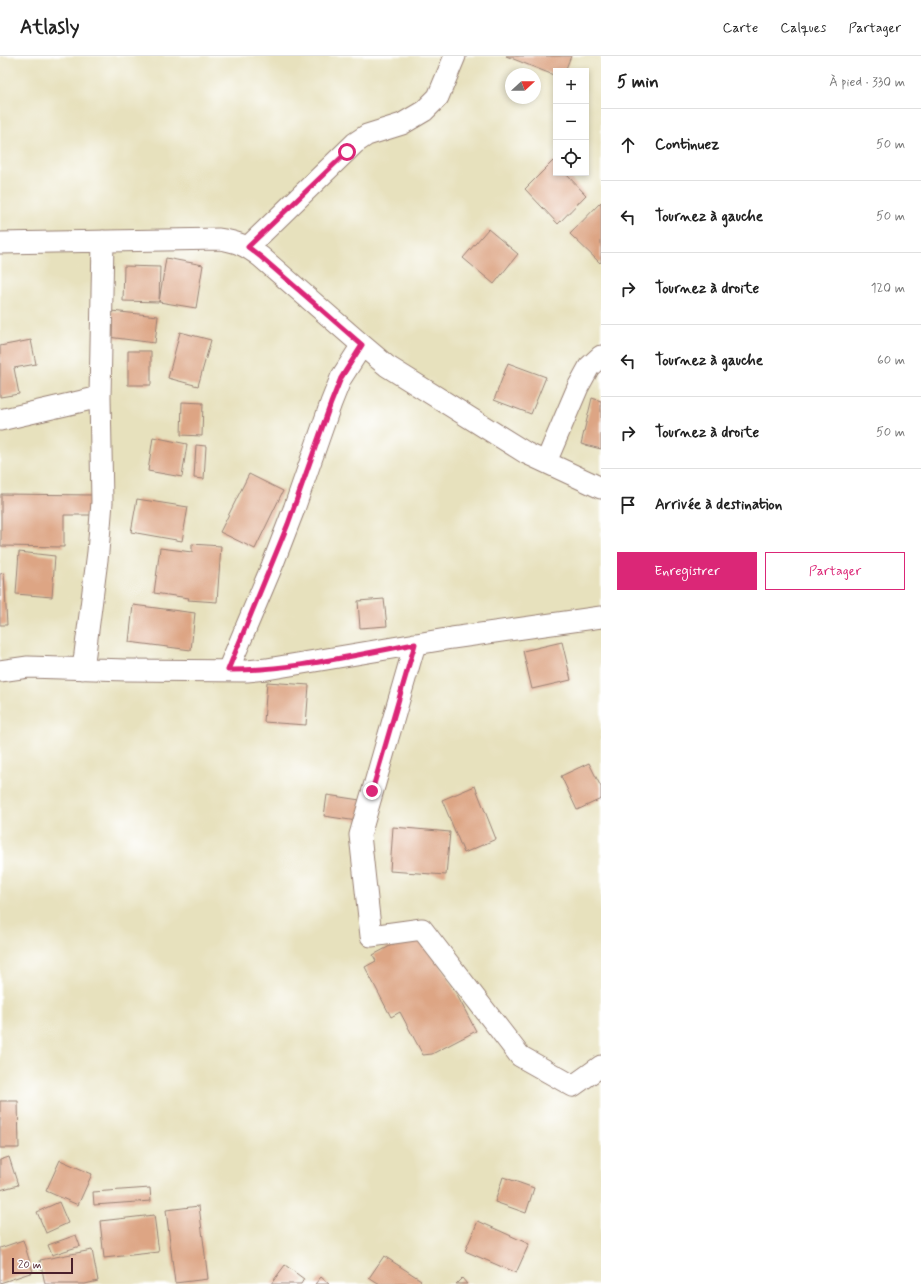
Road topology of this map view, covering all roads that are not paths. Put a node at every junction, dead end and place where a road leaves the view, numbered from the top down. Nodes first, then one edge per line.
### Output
1 (455, 56) edge
2 (103, 242) junction
3 (0, 243) edge
4 (248, 247) junction
5 (362, 345) junction
6 (601, 356) edge
7 (100, 397) junction
8 (0, 420) edge
9 (546, 462) junction
10 (601, 488) edge
11 (601, 617) edge
12 (415, 644) junction
13 (83, 669) junction
14 (228, 670) junction
15 (0, 671) edge
16 (601, 1066) edge

1 - 4 street
2 - 3 street
2 - 4 street
2 - 7 street
4 - 5 street
5 - 9 street
5 - 14 street
6 - 9 street
7 - 8 street
7 - 13 street
9 - 10 street
11 - 12 street
12 - 14 street
12 - 16 street
13 - 14 street
13 - 15 street

